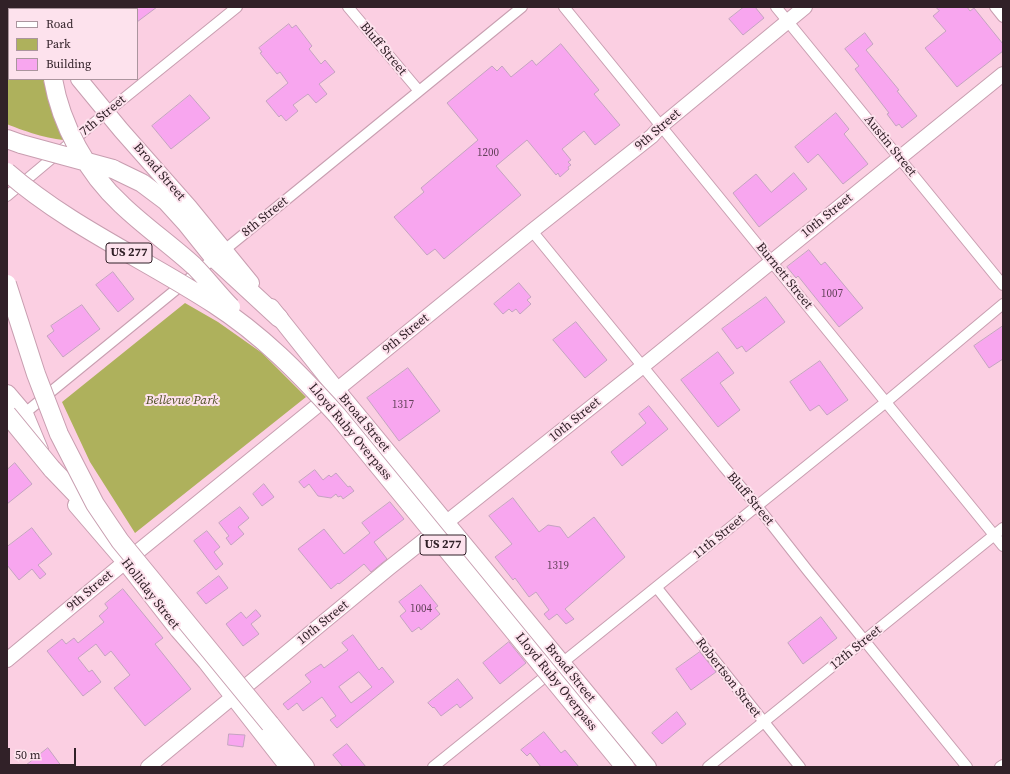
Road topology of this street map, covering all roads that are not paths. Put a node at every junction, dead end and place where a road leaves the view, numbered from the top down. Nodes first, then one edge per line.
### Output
1 (237, 7) edge
2 (348, 7) edge
3 (522, 7) edge
4 (564, 7) edge
5 (776, 7) edge
6 (805, 7) edge
7 (995, 7) edge
8 (1003, 17) edge
9 (787, 21) junction
10 (1003, 74) edge
11 (53, 80) edge
12 (80, 80) edge
13 (419, 92) junction
14 (107, 112) junction
15 (661, 126) junction
16 (14, 141) edge
17 (900, 157) junction
18 (7, 172) edge
19 (7, 196) edge
20 (532, 231) junction
21 (219, 254) junction
22 (772, 262) junction
23 (7, 284) edge
24 (1003, 285) edge
25 (1003, 304) edge
26 (279, 318) joint
27 (252, 331) junction
28 (643, 366) junction
29 (337, 390) junction
30 (7, 394) edge
31 (886, 402) junction
32 (11, 421) edge
33 (51, 476) joint
34 (758, 506) junction
35 (446, 523) junction
36 (1003, 528) edge
37 (994, 535) junction
38 (120, 541) junction
39 (1003, 546) edge
40 (125, 562) junction
41 (657, 588) junction
42 (865, 641) junction
43 (7, 660) edge
44 (562, 663) junction
45 (233, 697) junction
46 (763, 722) junction
47 (1003, 765) edge
48 (148, 767) edge
49 (288, 767) edge
50 (305, 767) edge
51 (433, 767) edge
52 (625, 767) edge
53 (648, 767) edge
54 (708, 767) edge
55 (800, 767) edge
56 (967, 767) edge
57 (1000, 767) edge

1 - 14 street, 7th Street
2 - 13 street, Bluff Street
3 - 13 street, 8th Street
4 - 15 street, Burnett Street
5 - 9 street, Austin Street
6 - 9 street, 9th Street
7 - 8 street
9 - 15 street, 9th Street
9 - 17 street, Austin Street
10 - 17 street, 10th Street
11 - 27 highway, bridge
12 - 14 main road, Broad Street
13 - 21 street, 8th Street
14 - 19 street, 7th Street
14 - 21 main road, Broad Street
15 - 20 street, 9th Street
15 - 22 street, Burnett Street
16 - 21 highway, bridge
17 - 22 street, 10th Street
17 - 24 street, Austin Street
18 - 27 highway, Lloyd Ruby Overpass / US 277, bridge
20 - 28 street, Bluff Street
20 - 29 street, 9th Street
21 - 26 highway
21 - 32 street, 8th Street
22 - 28 street, 10th Street
22 - 31 street, Burnett Street
23 - 38 highway, bridge
25 - 31 street, 11th Street
26 - 29 main road, Broad Street
27 - 52 highway, Lloyd Ruby Overpass / US 277, bridge
28 - 34 street, Bluff Street
28 - 35 street, 10th Street
29 - 35 main road, Broad Street
29 - 40 street, 9th Street
30 - 32 highway
31 - 34 street, 11th Street
31 - 37 street, Burnett Street
32 - 33 highway
32 - 38 highway, bridge
33 - 40 main road, Holliday Street
34 - 41 street, 11th Street
34 - 42 street, Bluff Street
35 - 44 main road, Broad Street
35 - 45 street, 10th Street
36 - 37 street, 12th Street
37 - 39 street, Burnett Street
37 - 42 street, 12th Street
38 - 50 highway, bridge
40 - 43 street, 9th Street
40 - 45 main road, Holliday Street
41 - 44 street, 11th Street
41 - 46 street, Robertson Street
42 - 46 street, 12th Street
42 - 56 street, Bluff Street
44 - 51 street, 11th Street
44 - 53 main road, Broad Street
45 - 48 street, 10th Street
45 - 49 main road, Holliday Street
46 - 54 street, 12th Street
46 - 55 street, Robertson Street
47 - 57 street

